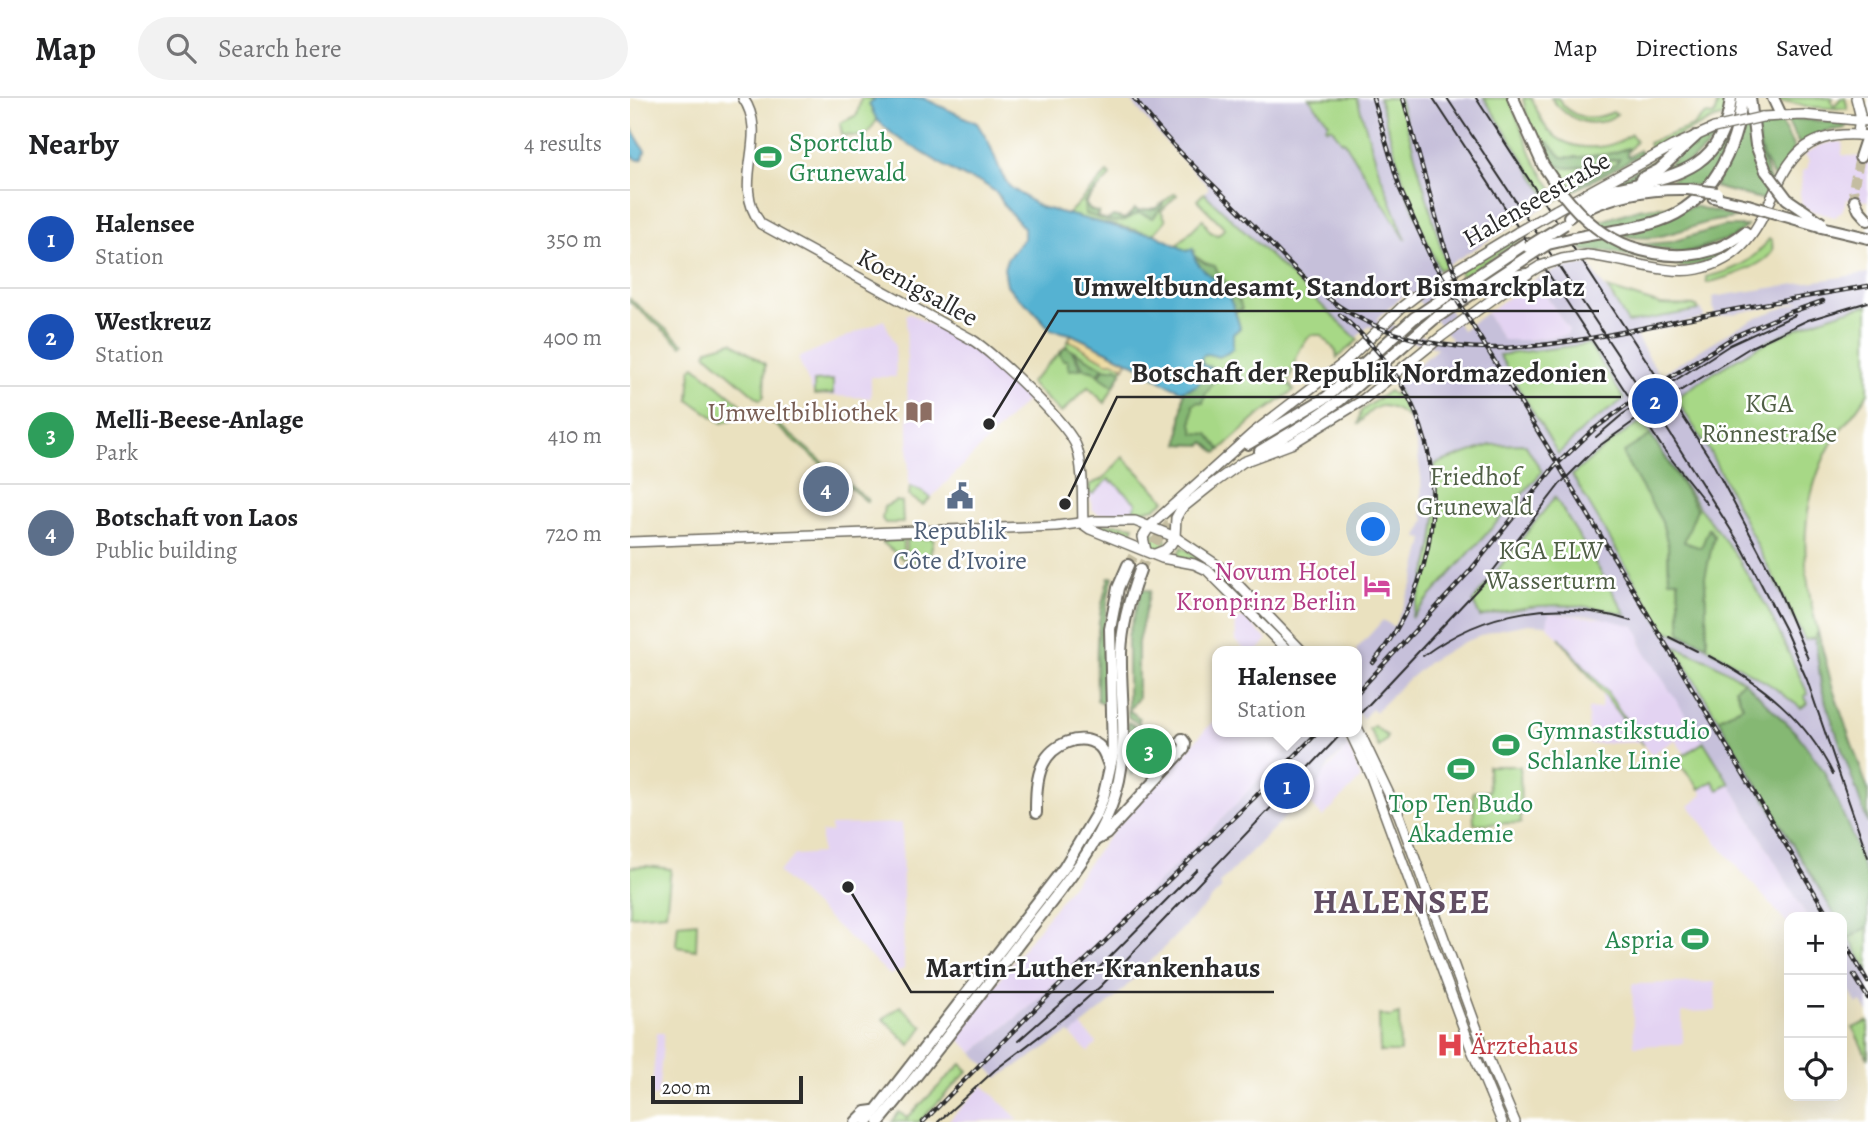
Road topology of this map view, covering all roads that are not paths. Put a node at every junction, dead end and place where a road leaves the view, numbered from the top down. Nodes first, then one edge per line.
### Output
1 (743, 98) edge
2 (1513, 98) edge
3 (1519, 98) edge
4 (1731, 98) edge
5 (1742, 98) edge
6 (1750, 98) edge
7 (1773, 98) edge
8 (1856, 98) edge
9 (1781, 115) junction
10 (1864, 120) edge
11 (1865, 135) edge
12 (1696, 136) junction
13 (1530, 138) junction
14 (1860, 157) tunnel mouth
15 (1611, 190) junction
16 (1856, 200) tunnel mouth
17 (1765, 214) junction
18 (1868, 220) edge
19 (1565, 221) junction
20 (1822, 225) junction
21 (1745, 232) joint
22 (1868, 232) edge
23 (1868, 238) edge
24 (1528, 248) junction
25 (1527, 274) junction
26 (1494, 279) junction
27 (1472, 294) junction
28 (1366, 363) junction
29 (1321, 381) junction
30 (1248, 444) dead end
31 (1260, 451) dead end
32 (1083, 524) junction
33 (1150, 526) junction
34 (1175, 537) junction
35 (630, 542) edge
36 (1150, 553) junction
37 (1128, 565) tunnel mouth
38 (1140, 570) tunnel mouth
39 (1284, 646) edge
40 (1297, 646) edge
41 (1356, 737) edge
42 (1357, 737) edge
43 (1182, 739) dead end
44 (1111, 768) junction
45 (1036, 813) dead end
46 (1094, 841) junction
47 (901, 1096) junction
48 (878, 1116) edge
49 (856, 1122) edge
50 (867, 1122) edge
51 (888, 1122) edge
52 (1502, 1122) edge
53 (1515, 1122) edge

1 - 32 main road, Koenigsallee
2 - 13 highway
3 - 13 highway
4 - 15 highway
5 - 24 highway, bridge
6 - 20 highway, bridge
7 - 9 highway
8 - 10 main road
9 - 10 main road, Halenseestraße
9 - 12 main road, Halenseestraße, bridge
10 - 11 main road
11 - 14 highway
11 - 17 main road
12 - 15 highway
12 - 29 main road, Halenseestraße, bridge
13 - 21 highway, bridge
15 - 19 highway
16 - 18 highway
17 - 21 main road
17 - 25 main road, bridge
19 - 20 highway, bridge
19 - 24 highway, bridge
20 - 22 highway
20 - 23 highway
24 - 26 highway
24 - 27 highway
24 - 28 highway
25 - 26 highway
25 - 34 main road
26 - 27 highway
27 - 31 highway
28 - 29 highway
28 - 30 highway
29 - 33 main road, Halenseestraße
32 - 33 main road
32 - 35 main road
32 - 36 main road
33 - 34 main road
33 - 36 main road
34 - 36 main road
34 - 40 main road
36 - 39 main road
37 - 44 highway
38 - 46 highway
41 - 52 main road
42 - 53 main road
43 - 46 highway
44 - 45 highway
44 - 48 highway
46 - 47 highway
47 - 48 highway
47 - 51 highway
48 - 49 highway
48 - 50 highway

